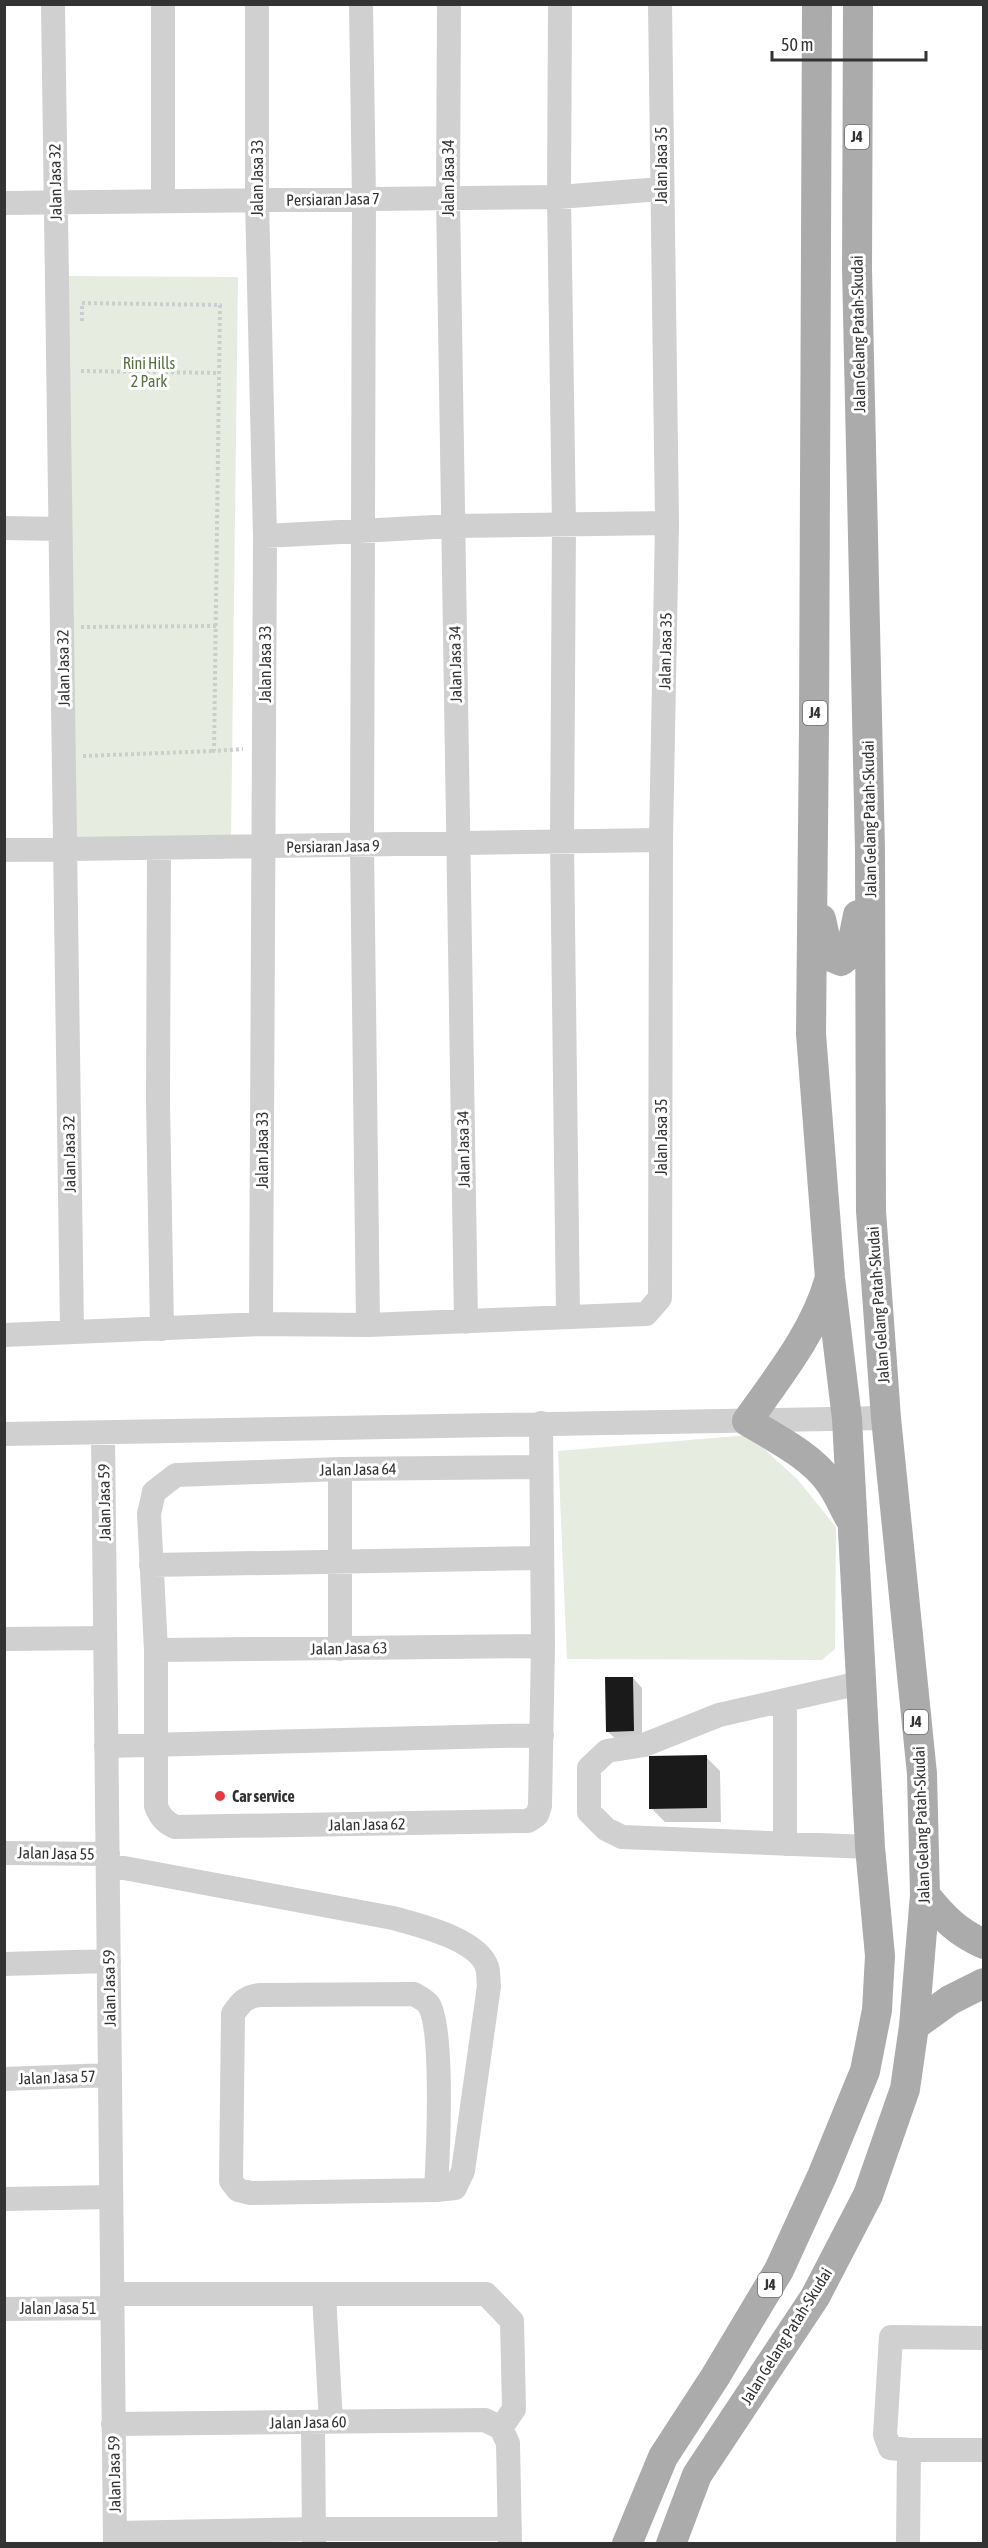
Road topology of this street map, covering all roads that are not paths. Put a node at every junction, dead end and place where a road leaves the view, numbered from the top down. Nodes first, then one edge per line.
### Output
1 (53, 4) edge
2 (163, 4) edge
3 (257, 4) edge
4 (361, 4) edge
5 (449, 4) edge
6 (560, 4) edge
7 (660, 4) edge
8 (817, 4) edge
9 (858, 4) edge
10 (661, 189) junction
11 (559, 197) junction
12 (364, 198) junction
13 (448, 198) junction
14 (163, 200) junction
15 (257, 200) junction
16 (56, 202) junction
17 (4, 203) edge
18 (667, 523) junction
19 (564, 525) junction
20 (453, 526) junction
21 (4, 528) edge
22 (60, 529) junction
23 (365, 529) junction
24 (265, 536) junction
25 (661, 840) junction
26 (562, 843) junction
27 (458, 844) junction
28 (362, 845) junction
29 (264, 847) junction
30 (159, 848) junction
31 (65, 849) junction
32 (4, 850) edge
33 (870, 850) junction
34 (813, 856) junction
35 (830, 1278) junction
36 (568, 1316) junction
37 (466, 1323) junction
38 (261, 1324) junction
39 (369, 1325) junction
40 (162, 1329) junction
41 (72, 1331) junction
42 (4, 1335) edge
43 (886, 1418) junction
44 (847, 1419) junction
45 (747, 1421) junction
46 (541, 1424) junction
47 (103, 1433) junction
48 (4, 1434) edge
49 (541, 1467) junction
50 (340, 1469) junction
51 (176, 1475) joint
52 (853, 1525) junction
53 (542, 1558) junction
54 (341, 1563) junction
55 (152, 1565) junction
56 (105, 1638) junction
57 (4, 1639) edge
58 (543, 1646) junction
59 (340, 1648) junction
60 (156, 1650) junction
61 (860, 1683) junction
62 (785, 1700) junction
63 (542, 1735) junction
64 (156, 1744) junction
65 (106, 1746) junction
66 (785, 1844) junction
67 (870, 1847) junction
68 (4, 1852) edge
69 (108, 1859) junction
70 (925, 1895) junction
71 (984, 1944) edge
72 (109, 1961) junction
73 (4, 1964) edge
74 (984, 1983) edge
75 (914, 2026) junction
76 (110, 2075) junction
77 (4, 2079) edge
78 (436, 2190) junction
79 (111, 2197) junction
80 (4, 2199) edge
81 (324, 2294) junction
82 (112, 2301) junction
83 (4, 2309) edge
84 (984, 2338) edge
85 (322, 2422) junction
86 (113, 2424) junction
87 (501, 2428) junction
88 (900, 2449) junction
89 (984, 2450) edge
90 (313, 2536) edge
91 (510, 2536) edge
92 (115, 2538) edge
93 (627, 2544) edge
94 (671, 2544) edge
95 (908, 2544) edge

1 - 16 street, Jalan Jasa 32
2 - 14 street
3 - 15 street, Jalan Jasa 33
4 - 12 street
5 - 13 street, Jalan Jasa 34
6 - 11 street
7 - 10 street, Jalan Jasa 35
8 - 34 main road, J4
9 - 33 main road, Jalan Gelang Patah-Skudai / J4
10 - 11 street, Persiaran Jasa 7
10 - 18 street, Jalan Jasa 35
11 - 13 street, Persiaran Jasa 7
11 - 19 street
12 - 13 street, Persiaran Jasa 7
12 - 15 street, Persiaran Jasa 7
12 - 23 street
13 - 20 street, Jalan Jasa 34
14 - 15 street, Persiaran Jasa 7
14 - 16 street, Persiaran Jasa 7
15 - 24 street, Jalan Jasa 33
16 - 17 street, Persiaran Jasa 7
16 - 22 street, Jalan Jasa 32
18 - 19 street
18 - 25 street, Jalan Jasa 35
19 - 20 street
19 - 26 street
20 - 23 street
20 - 27 street, Jalan Jasa 34
21 - 22 street
22 - 31 street, Jalan Jasa 32
23 - 24 street
23 - 28 street
24 - 29 street, Jalan Jasa 33
25 - 26 street, Persiaran Jasa 9
25 - 36 street, Jalan Jasa 35
26 - 27 street, Persiaran Jasa 9
26 - 36 street
27 - 28 street, Persiaran Jasa 9
27 - 37 street, Jalan Jasa 34
28 - 29 street, Persiaran Jasa 9
28 - 39 street
29 - 30 street, Persiaran Jasa 9
29 - 38 street, Jalan Jasa 33
30 - 31 street, Persiaran Jasa 9
30 - 40 street
31 - 32 street, Persiaran Jasa 9
31 - 41 street, Jalan Jasa 32
33 - 34 main road
33 - 43 main road, Jalan Gelang Patah-Skudai / J4
34 - 35 main road, J4
35 - 44 main road, J4
35 - 45 main road
36 - 37 street
37 - 39 street
38 - 39 street
38 - 40 street
40 - 41 street
41 - 42 street
43 - 44 street
43 - 70 main road, Jalan Gelang Patah-Skudai / J4
44 - 45 street
44 - 52 main road, J4
45 - 46 street
45 - 52 main road
46 - 47 street
46 - 49 street, Jalan Jasa 62
47 - 48 street
47 - 56 street, Jalan Jasa 59
49 - 50 street, Jalan Jasa 64
49 - 53 street, Jalan Jasa 62
50 - 51 street, Jalan Jasa 64
50 - 54 street
51 - 55 street, Jalan Jasa 62
52 - 61 main road, J4
53 - 54 street
53 - 58 street, Jalan Jasa 62
54 - 55 street
54 - 59 street
55 - 60 street, Jalan Jasa 62
56 - 57 street
56 - 65 street, Jalan Jasa 59
58 - 59 street, Jalan Jasa 63
58 - 63 street, Jalan Jasa 62
59 - 60 street, Jalan Jasa 63
60 - 64 street, Jalan Jasa 62
61 - 62 street
61 - 67 main road, J4
62 - 66 street
62 - 66 street
63 - 64 street
63 - 64 street, Jalan Jasa 62
64 - 65 street
65 - 69 street, Jalan Jasa 59
66 - 67 street
67 - 93 main road, J4
68 - 69 street, Jalan Jasa 55
69 - 72 street, Jalan Jasa 59
69 - 78 street, Jalan Jasa 55
70 - 71 main road
70 - 75 main road, Jalan Gelang Patah-Skudai / J4
72 - 73 street
72 - 76 street, Jalan Jasa 59
74 - 75 main road
75 - 94 main road, Jalan Gelang Patah-Skudai / J4
76 - 77 street, Jalan Jasa 57
76 - 79 street, Jalan Jasa 59
78 - 78 street
79 - 80 street
79 - 82 street, Jalan Jasa 59
81 - 82 street, Jalan Jasa 51
81 - 85 street
81 - 87 street, Jalan Jasa 51
82 - 83 street, Jalan Jasa 51
82 - 86 street, Jalan Jasa 59
84 - 88 street
85 - 86 street, Jalan Jasa 60
85 - 87 street, Jalan Jasa 60
85 - 90 street
86 - 92 street, Jalan Jasa 59
87 - 91 street
88 - 89 street
88 - 95 street
90 - 91 street
90 - 92 street

